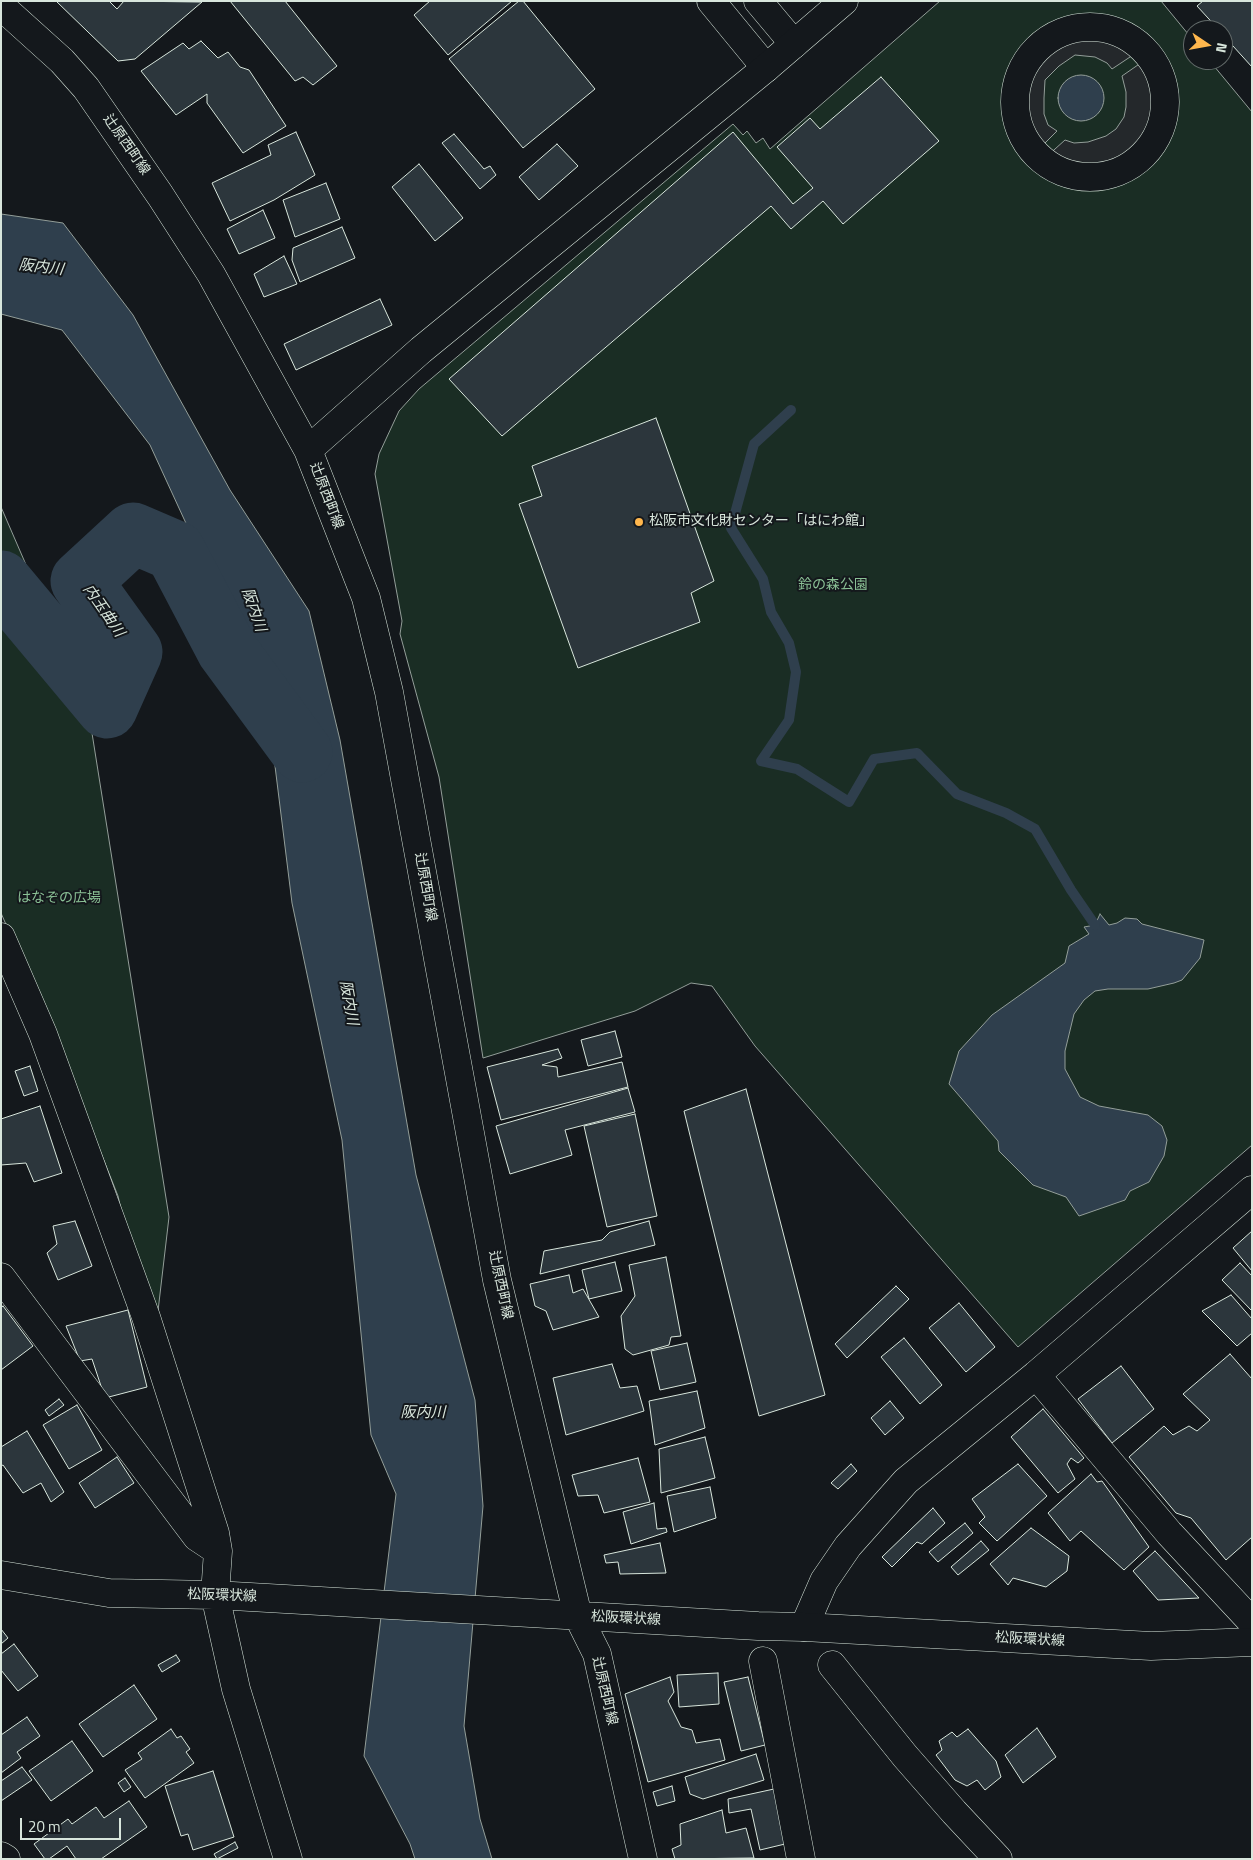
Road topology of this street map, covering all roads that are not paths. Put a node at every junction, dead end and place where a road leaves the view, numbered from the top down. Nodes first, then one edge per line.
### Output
1 (711, 1) edge
2 (758, 1) edge
3 (844, 1) edge
4 (1, 6) edge
5 (794, 44) junction
6 (1038, 47) joint
7 (766, 68) junction
8 (308, 450) junction
9 (1, 937) edge
10 (1252, 1190) edge
11 (1, 1276) edge
12 (1036, 1375) junction
13 (218, 1551) junction
14 (1, 1575) edge
15 (215, 1595) junction
16 (578, 1616) junction
17 (1252, 1622) edge
18 (804, 1627) junction
19 (1252, 1642) edge
20 (763, 1661) dead end
21 (832, 1665) dead end
22 (1, 1856) edge
23 (6, 1859) edge
24 (288, 1859) edge
25 (643, 1859) edge
26 (802, 1859) edge
27 (998, 1859) edge

1 - 7 street
2 - 5 street
3 - 5 street
4 - 8 street, 辻原西町線
5 - 7 street
6 - 6 street
7 - 8 street
8 - 16 street, 辻原西町線
9 - 13 street
10 - 12 street
11 - 13 street
12 - 17 street
12 - 18 street
13 - 15 street
14 - 15 street, 松阪環状線
15 - 16 street, 松阪環状線
15 - 24 street
16 - 18 street, 松阪環状線
16 - 25 street, 辻原西町線
18 - 19 street, 松阪環状線
20 - 26 street
21 - 27 street
22 - 23 street

